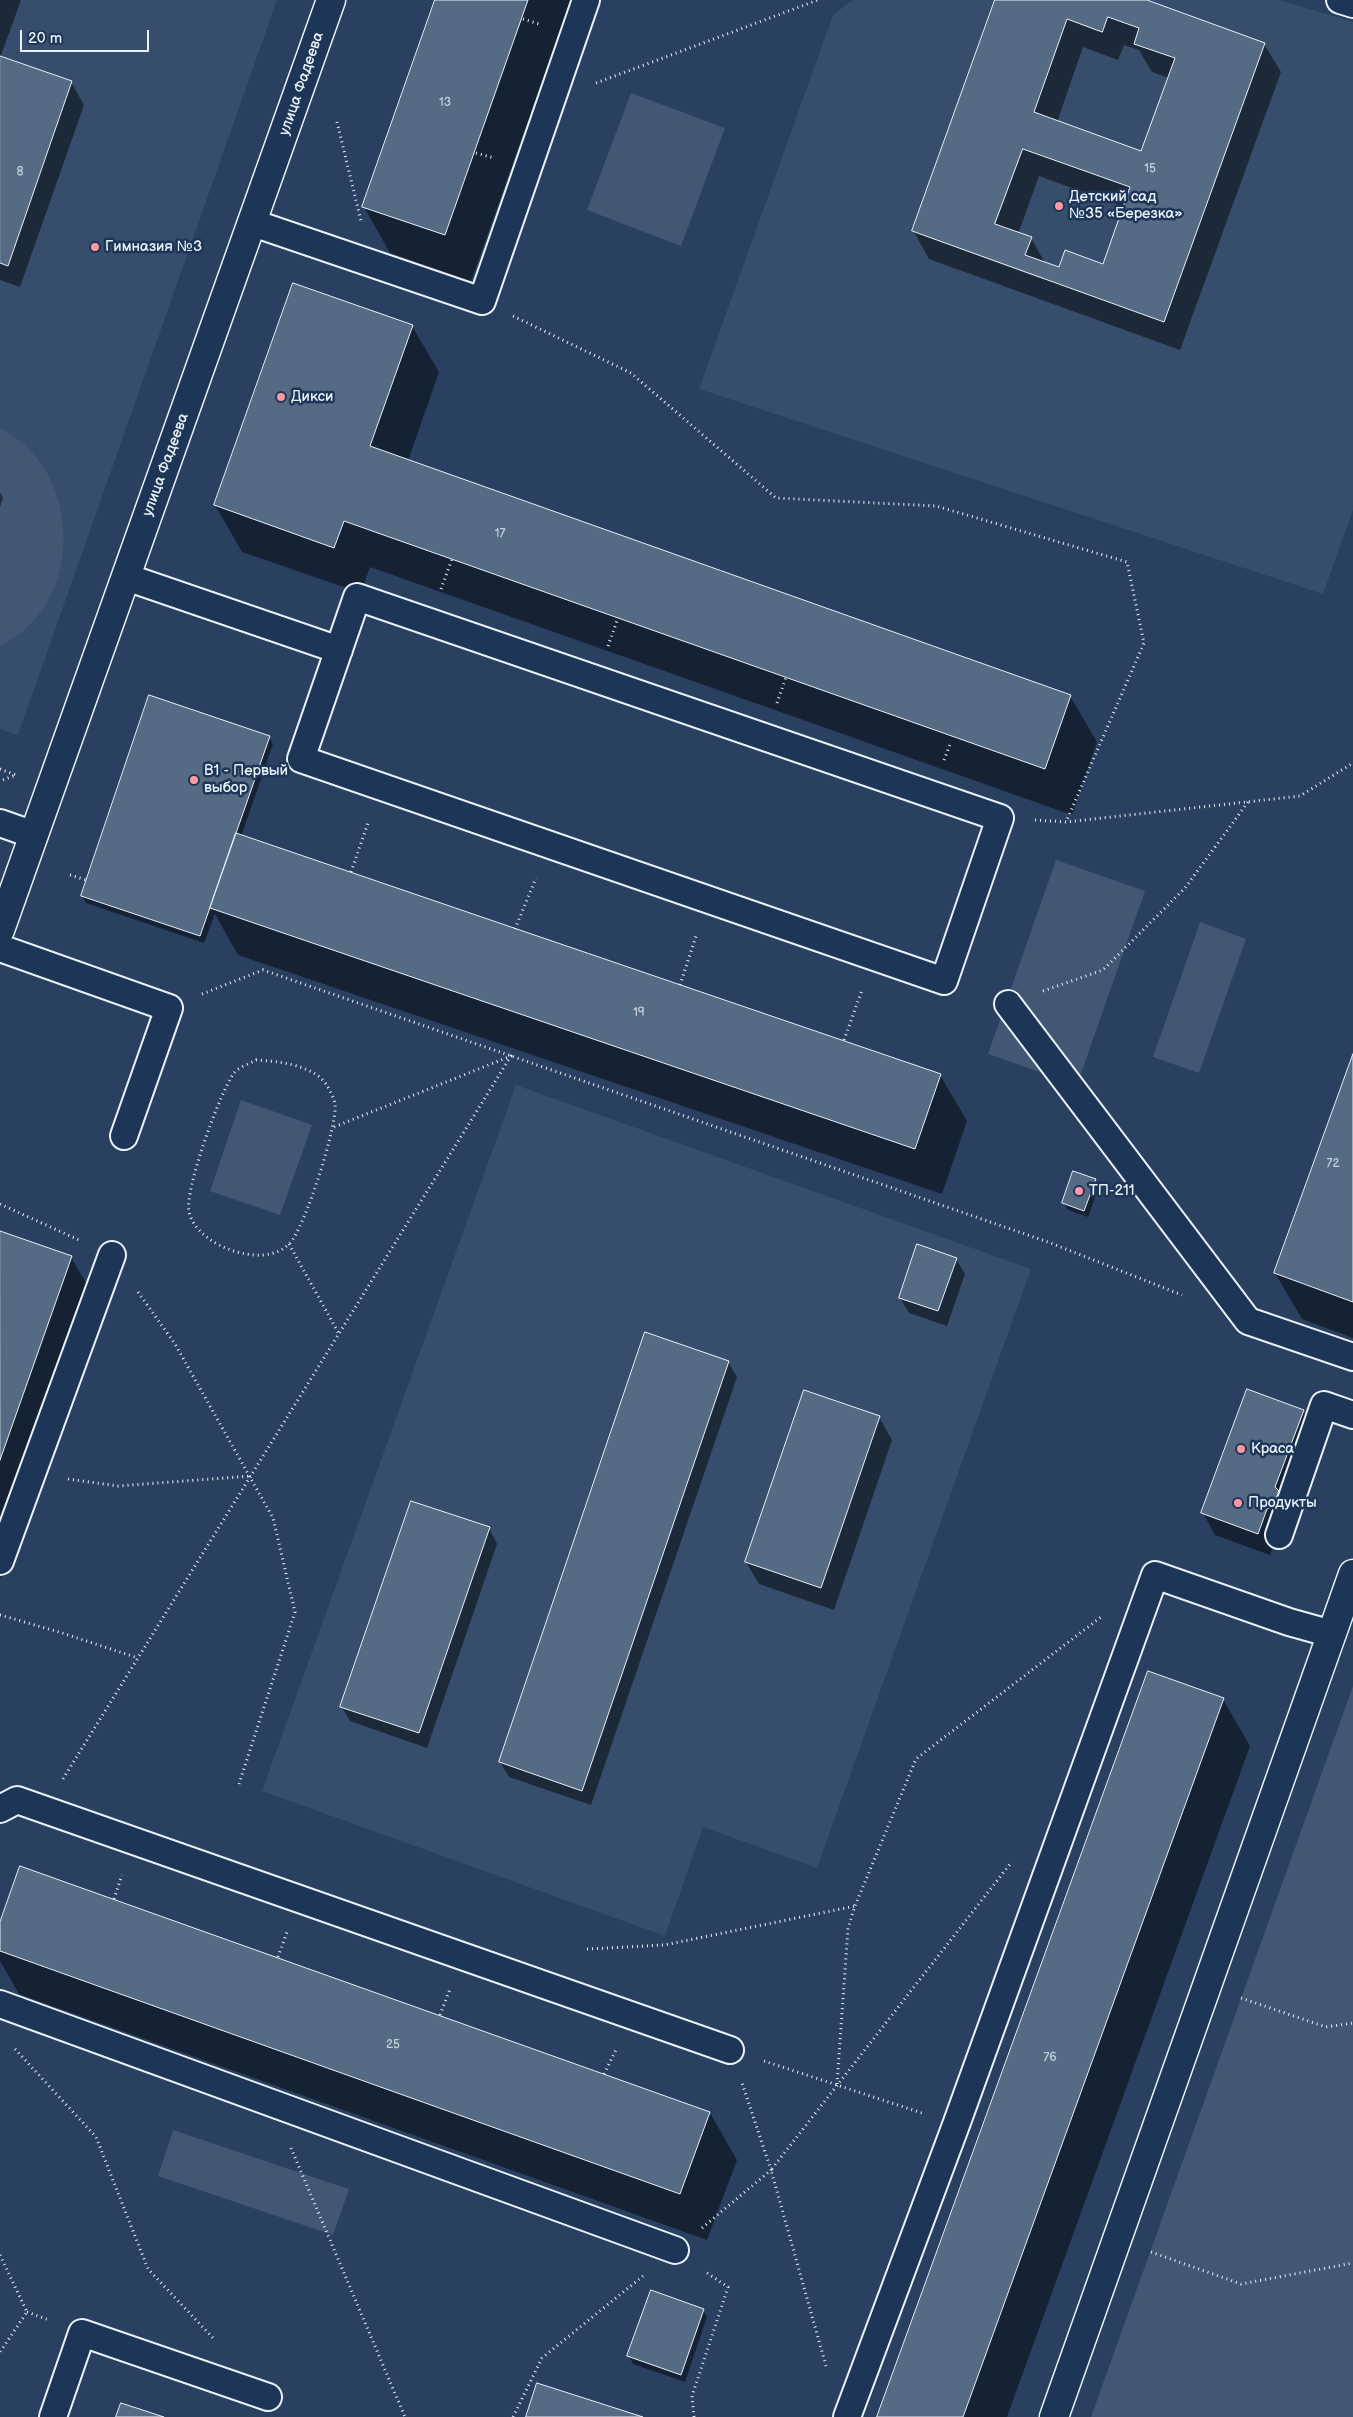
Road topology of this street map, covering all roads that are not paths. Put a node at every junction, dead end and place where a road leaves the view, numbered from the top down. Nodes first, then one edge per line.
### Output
1 (332, 0) edge
2 (586, 0) edge
3 (1340, 0) edge
4 (1353, 4) edge
5 (253, 223) junction
6 (126, 577) junction
7 (339, 650) junction
8 (0, 823) edge
9 (34, 835) junction
10 (0, 930) edge
11 (0, 948) edge
12 (1008, 1004) road end
13 (124, 1136) dead end
14 (112, 1255) road end
15 (1353, 1357) edge
16 (1353, 1414) edge
17 (1279, 1535) dead end
18 (0, 1561) edge
19 (1353, 1574) edge
20 (1332, 1634) junction
21 (0, 1809) edge
22 (0, 2004) edge
23 (730, 2050) road end
24 (675, 2250) road end
25 (268, 2397) dead end
26 (53, 2417) edge
27 (847, 2417) edge
28 (1054, 2417) edge

1 - 5 street, улица Фадеева
2 - 5 lane
3 - 4 lane
5 - 6 street, улица Фадеева
6 - 7 lane
6 - 9 street, улица Фадеева
7 - 7 lane
8 - 9 lane
9 - 10 street, улица Фадеева
11 - 13 lane
12 - 15 lane
14 - 18 lane
16 - 17 lane
19 - 20 street
20 - 27 lane
20 - 28 street
21 - 23 lane
22 - 24 lane
25 - 26 lane

